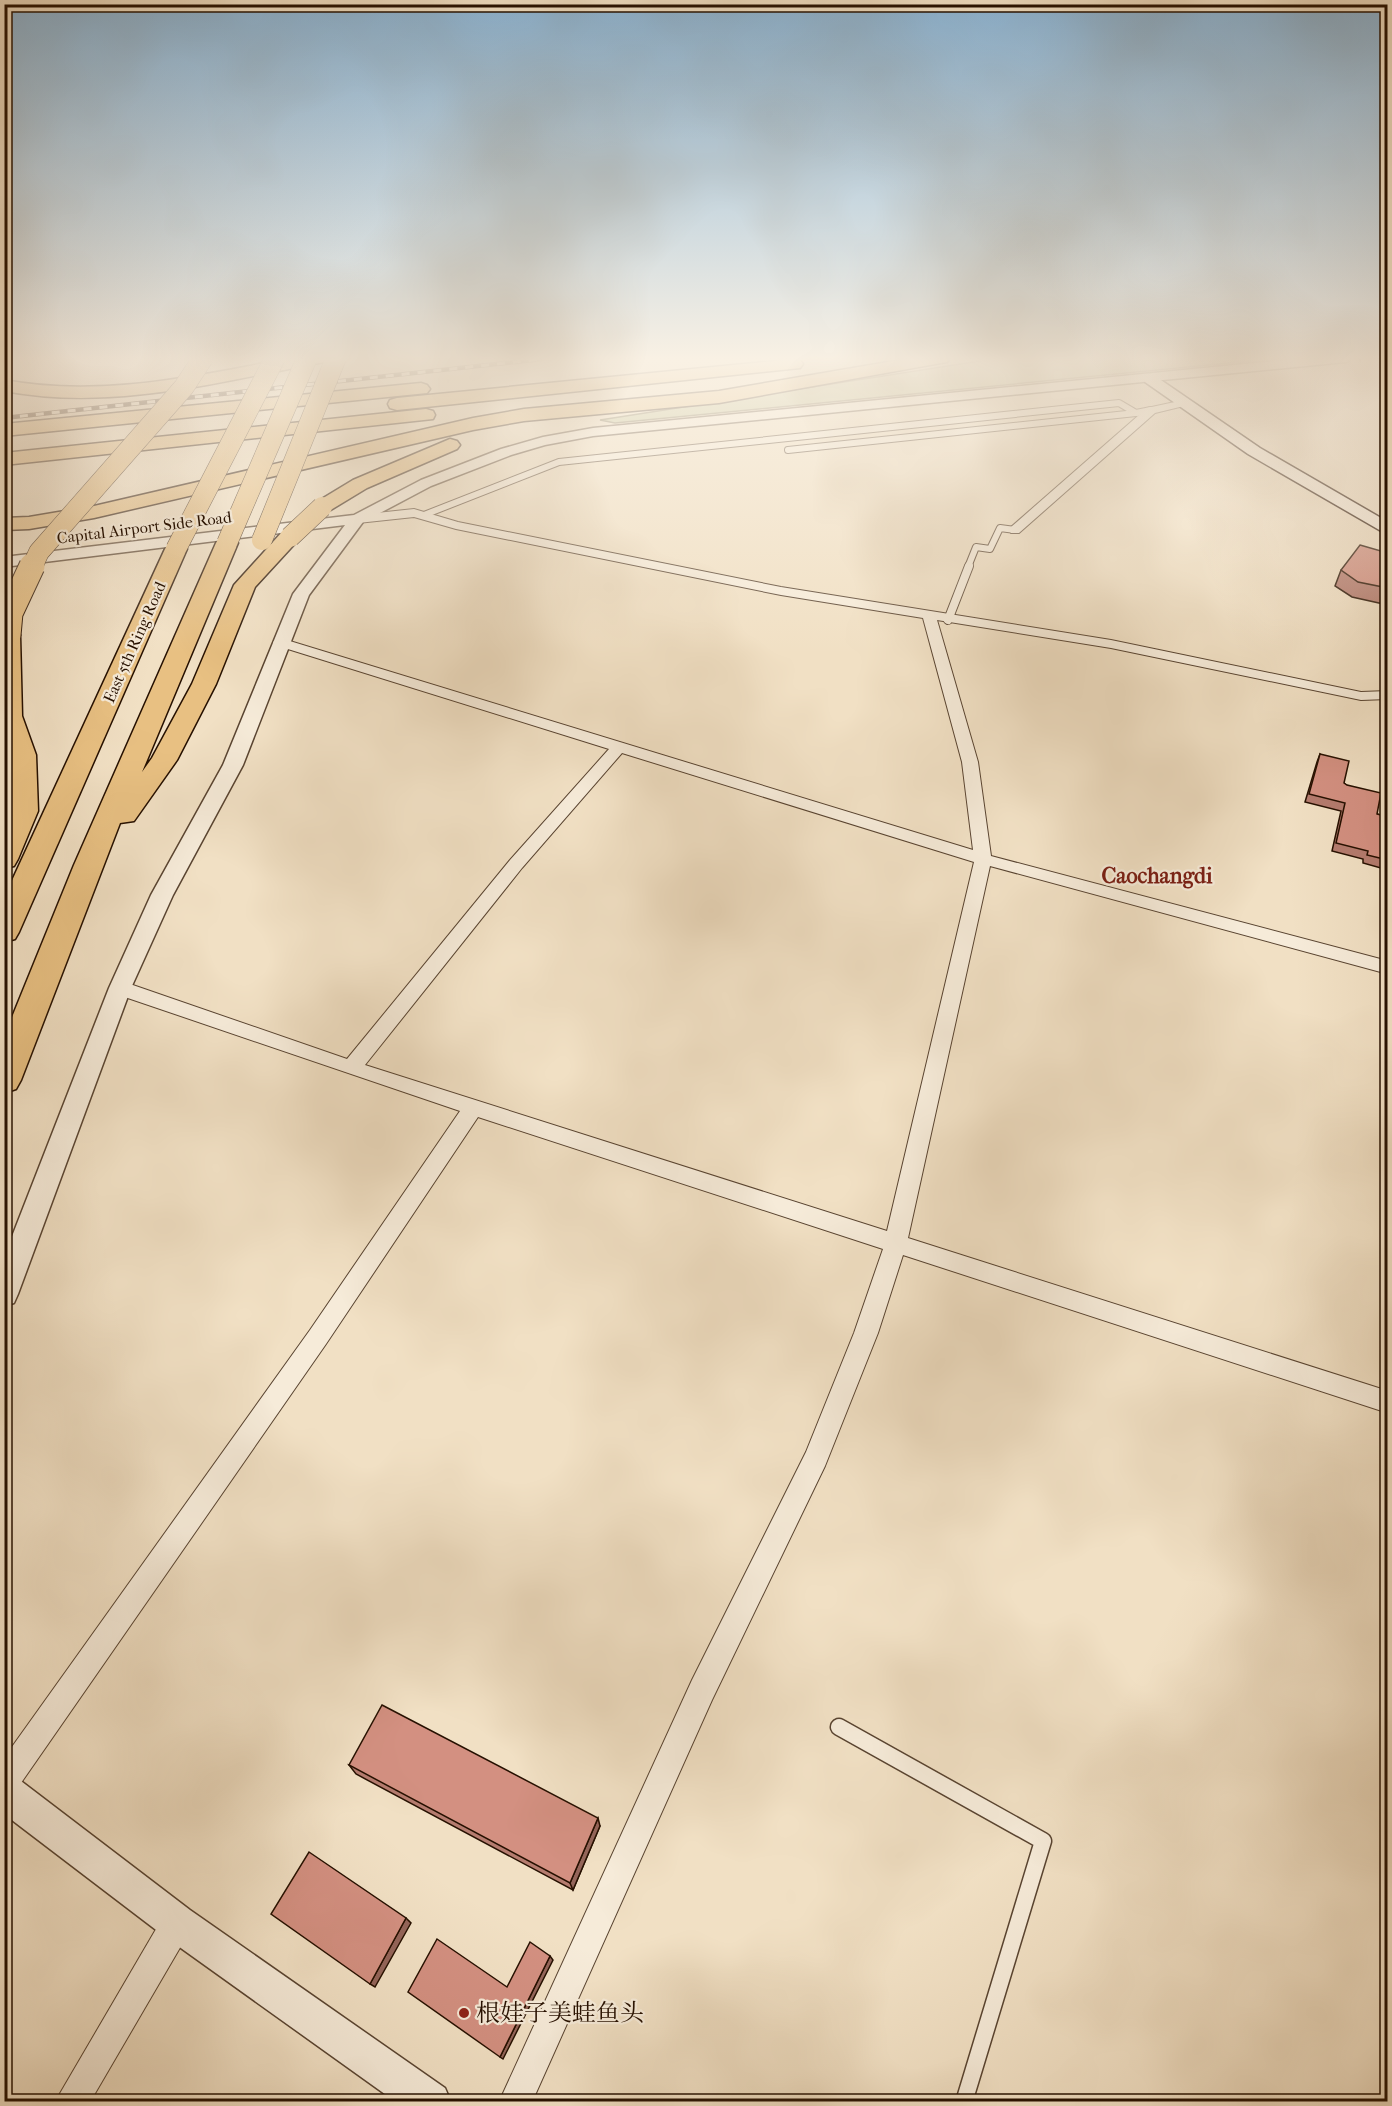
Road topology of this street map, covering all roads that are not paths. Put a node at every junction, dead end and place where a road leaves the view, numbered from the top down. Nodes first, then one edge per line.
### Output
1 (30, 456) edge
2 (123, 456) edge
3 (225, 456) edge
4 (265, 456) edge
5 (293, 456) edge
6 (333, 456) edge
7 (423, 456) edge
8 (496, 456) edge
9 (613, 456) edge
10 (1099, 456) edge
11 (1263, 456) edge
12 (1280, 456) edge
13 (4, 459) edge
14 (424, 515) junction
15 (358, 519) junction
16 (1388, 519) edge
17 (4, 524) edge
18 (1015, 530) joint
19 (1388, 530) edge
20 (4, 562) edge
21 (245, 585) junction
22 (929, 616) junction
23 (948, 620) junction
24 (280, 642) junction
25 (1388, 695) edge
26 (7, 708) edge
27 (620, 746) junction
28 (983, 859) junction
29 (4, 860) edge
30 (88, 865) junction
31 (4, 932) edge
32 (1388, 968) edge
33 (120, 988) junction
34 (351, 1068) junction
35 (4, 1080) edge
36 (473, 1108) junction
37 (896, 1245) junction
38 (4, 1294) edge
39 (1388, 1402) edge
40 (839, 1727) dead end
41 (4, 1783) edge
42 (4, 1791) edge
43 (177, 1923) junction
44 (71, 2102) edge
45 (431, 2102) edge
46 (515, 2102) edge
47 (964, 2102) edge

1 - 13 highway
2 - 26 highway, bridge
3 - 31 highway, East 5th Ring Road, bridge
4 - 30 highway, bridge
5 - 21 highway, bridge
6 - 17 highway
7 - 21 highway, bridge
8 - 15 street, Capital Airport Side Road
9 - 14 lane
10 - 18 street
11 - 19 main road
12 - 16 main road
14 - 15 street
14 - 22 street
15 - 20 street, Capital Airport Side Road
15 - 24 street
18 - 23 lane
21 - 30 highway
22 - 23 street
22 - 28 street
23 - 25 street
24 - 27 street
24 - 33 street
26 - 29 highway
27 - 28 street
27 - 34 street
28 - 32 street
28 - 37 street
30 - 35 highway
33 - 34 street
33 - 38 street
34 - 36 street
36 - 37 street
36 - 41 street
37 - 39 street
37 - 46 street
40 - 47 lane
42 - 43 street
43 - 44 street
43 - 45 street

